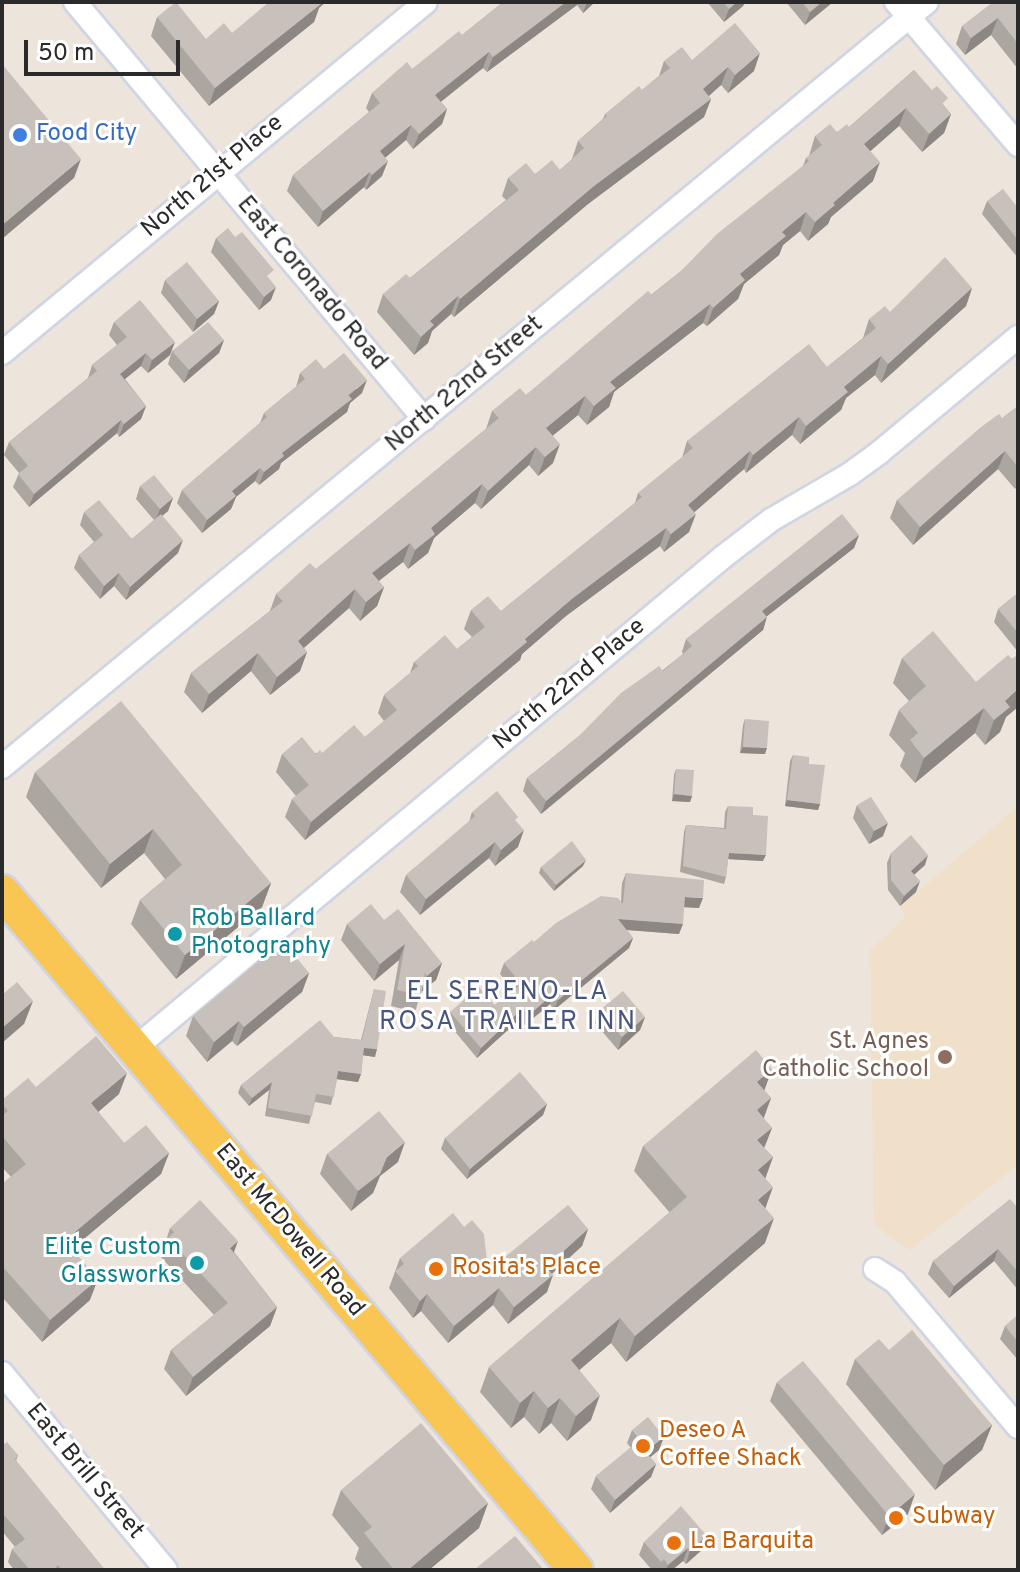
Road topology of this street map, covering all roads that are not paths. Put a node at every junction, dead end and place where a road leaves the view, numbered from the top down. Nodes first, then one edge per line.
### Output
1 (75, 2) edge
2 (426, 2) edge
3 (927, 2) edge
4 (902, 10) edge
5 (1018, 145) edge
6 (218, 172) junction
7 (1018, 337) edge
8 (2, 353) edge
9 (424, 419) junction
10 (2, 767) edge
11 (2, 892) edge
12 (134, 1049) junction
13 (875, 1269) dead end
14 (2, 1373) edge
15 (1018, 1427) edge
16 (166, 1570) edge
17 (576, 1570) edge

1 - 6 street, East Coronado Road
2 - 6 street, North 21st Place
3 - 4 street, North 22nd Street
4 - 5 street
4 - 9 street, North 22nd Street
6 - 8 street, North 21st Place
6 - 9 street, East Coronado Road
7 - 12 street, North 22nd Place
9 - 10 street, North 22nd Street
11 - 12 main road, East McDowell Road
12 - 17 main road, East McDowell Road
13 - 15 street
14 - 16 street, East Brill Street

